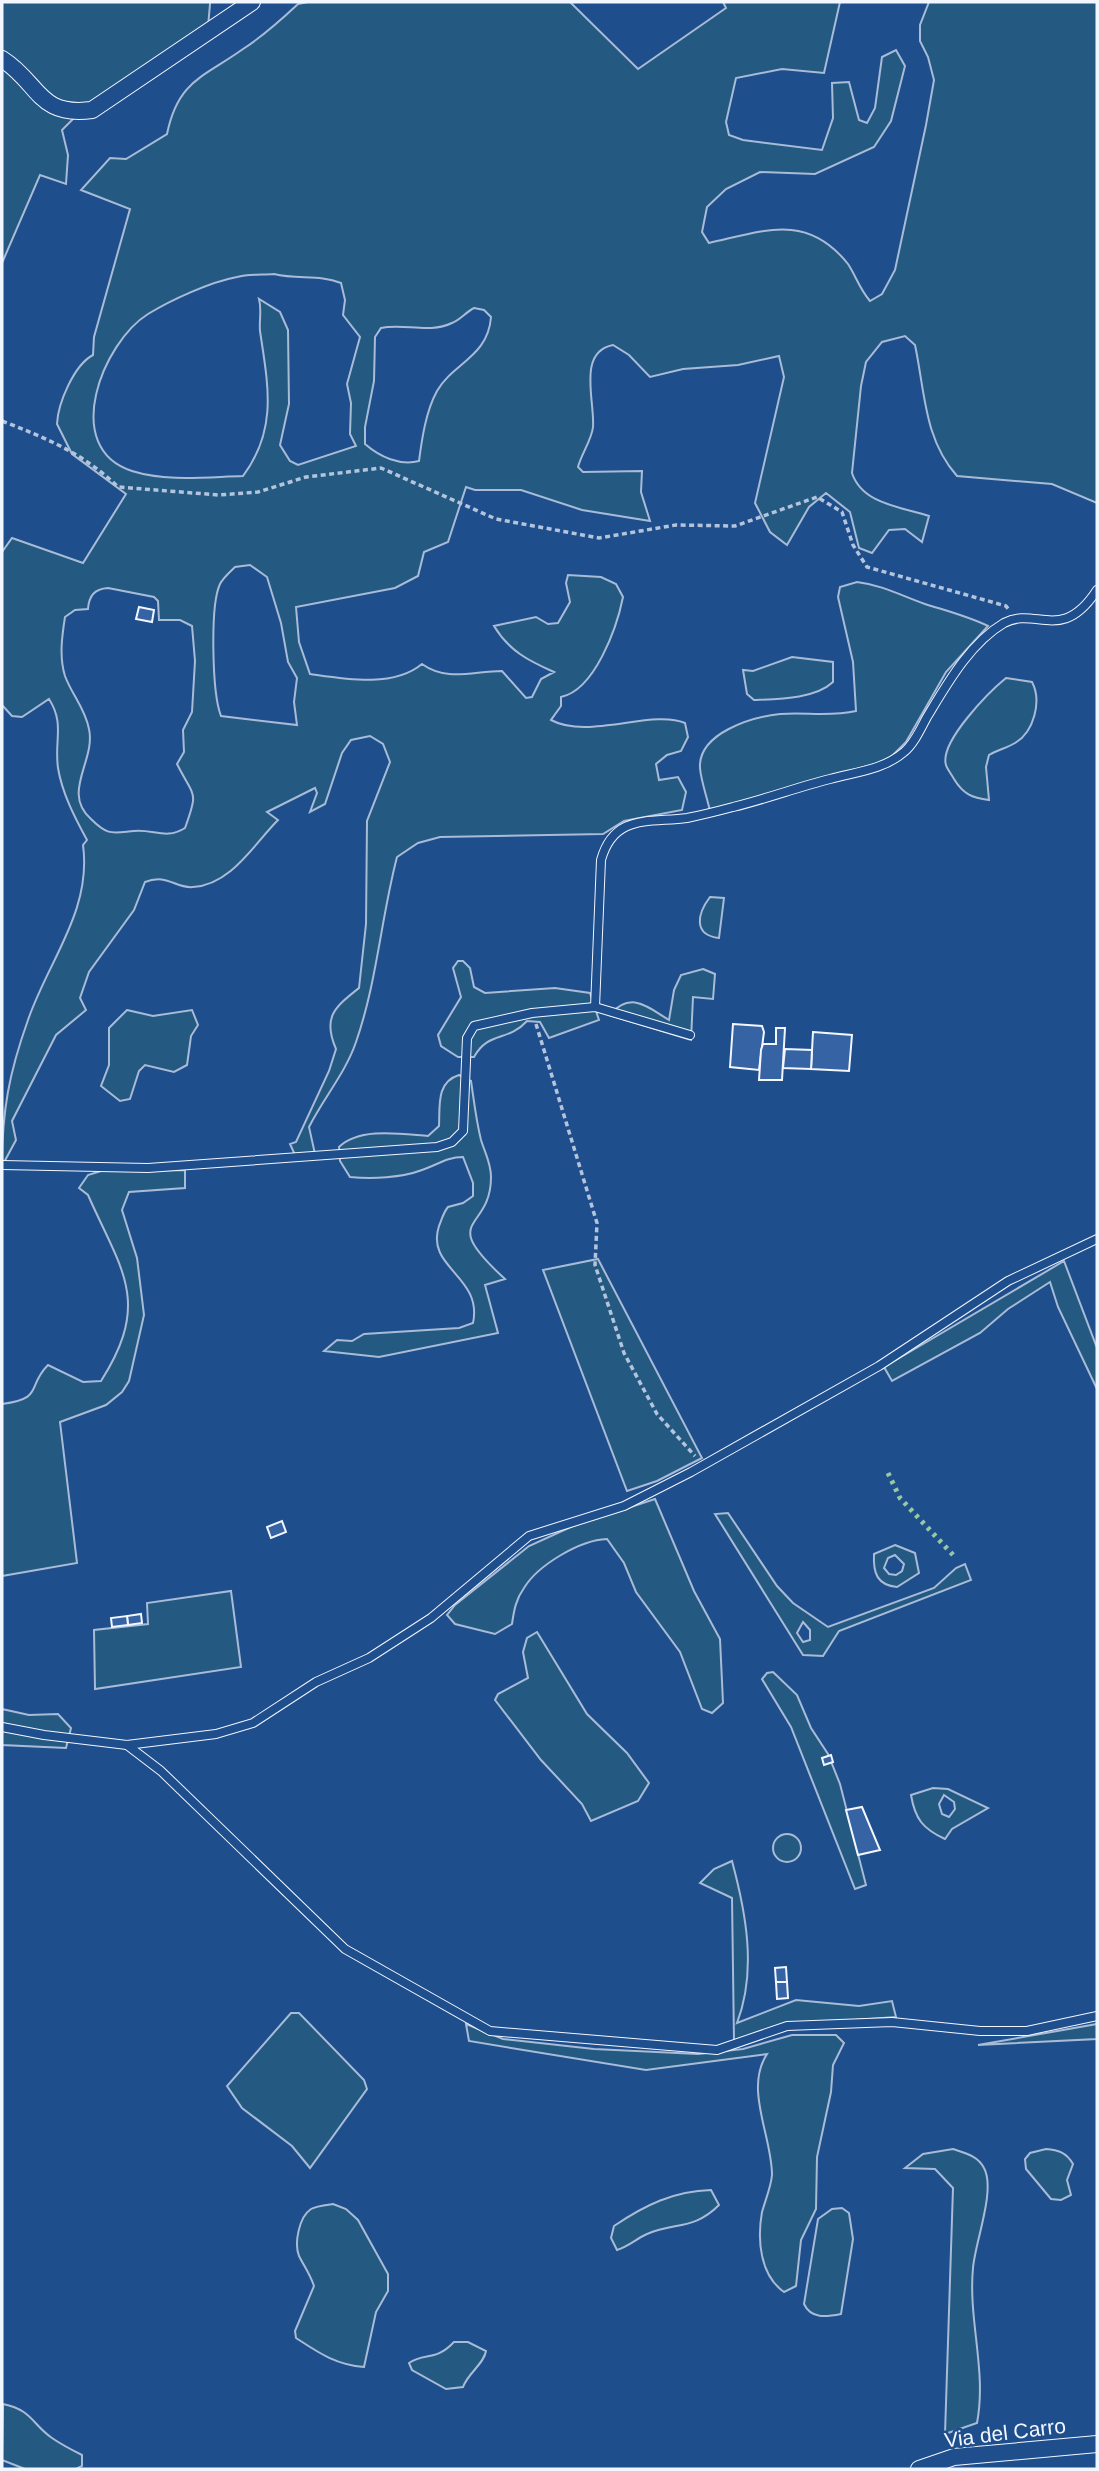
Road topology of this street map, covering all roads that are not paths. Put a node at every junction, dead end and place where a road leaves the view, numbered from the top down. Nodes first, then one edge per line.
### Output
1 (252, 2) edge
2 (2, 59) edge
3 (1097, 590) edge
4 (595, 1007) junction
5 (690, 1035) dead end
6 (2, 1165) edge
7 (1097, 1239) edge
8 (2, 1727) edge
9 (127, 1745) junction
10 (1097, 2016) edge
11 (1097, 2444) edge
12 (919, 2469) edge

1 - 2 street
3 - 4 lane
4 - 5 lane
4 - 6 lane
7 - 9 lane
8 - 9 lane
9 - 10 lane
11 - 12 street, Via del Carro

